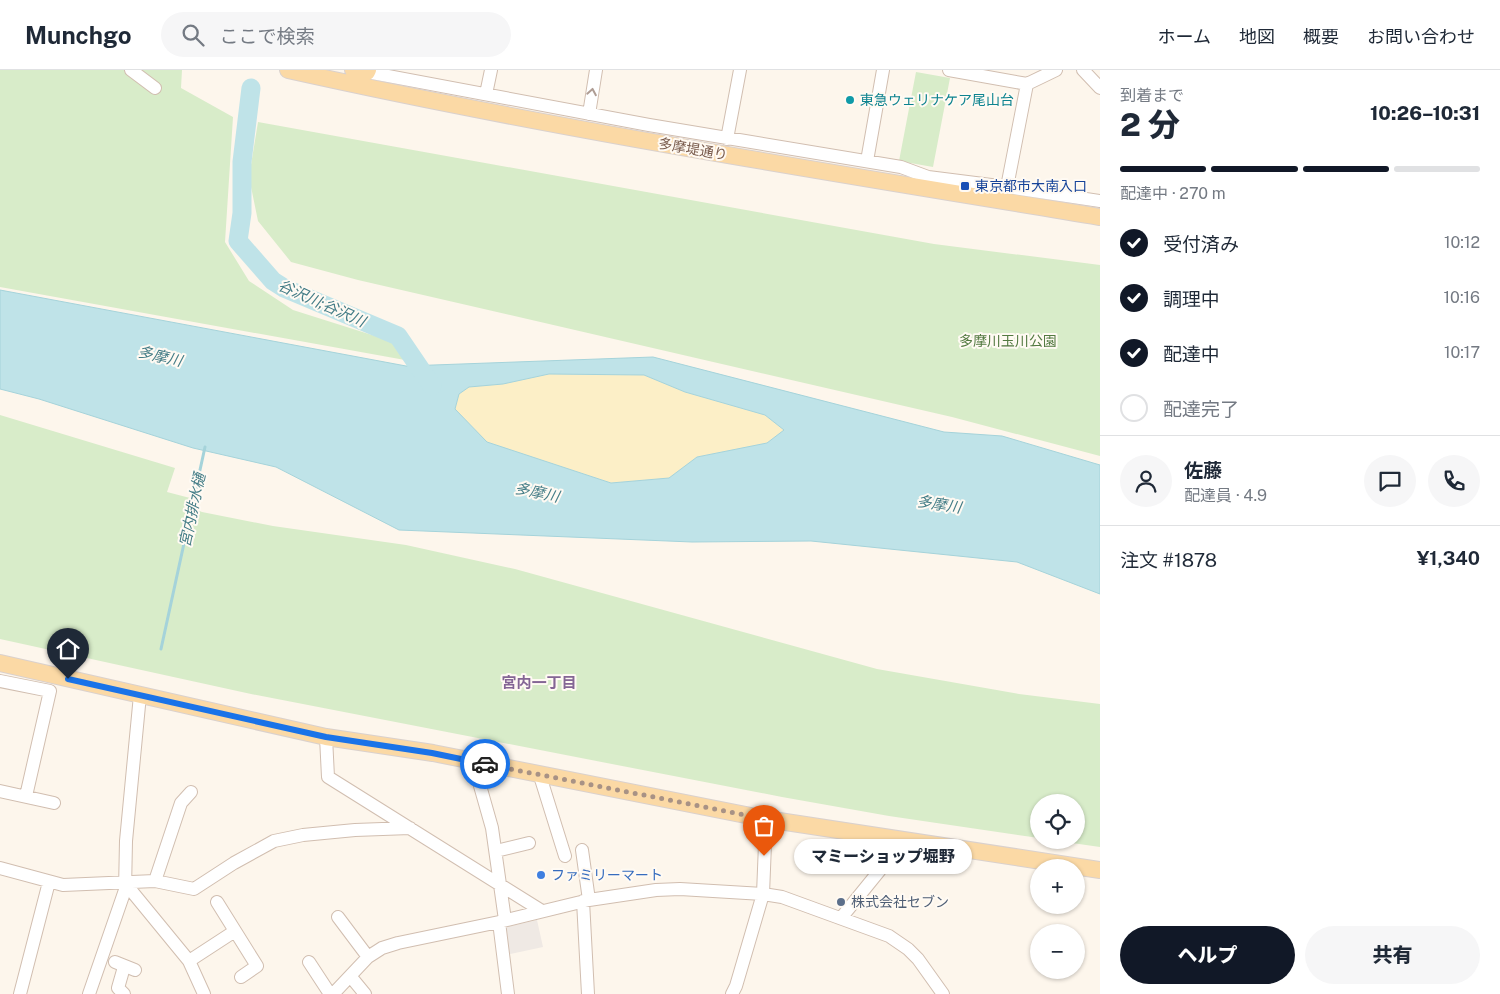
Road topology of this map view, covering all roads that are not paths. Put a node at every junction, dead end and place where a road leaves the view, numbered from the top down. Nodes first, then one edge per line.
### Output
1 (132, 70) edge
2 (293, 70) edge
3 (491, 70) edge
4 (596, 70) edge
5 (740, 70) edge
6 (883, 70) edge
7 (949, 70) edge
8 (1056, 70) edge
9 (1083, 70) edge
10 (363, 71) edge
11 (1027, 84) junction
12 (155, 88) dead end
13 (1100, 88) edge
14 (486, 94) junction
15 (589, 114) junction
16 (727, 139) junction
17 (867, 161) junction
18 (927, 183) junction
19 (1007, 187) junction
20 (1100, 201) edge
21 (1100, 217) edge
22 (0, 664) edge
23 (0, 681) edge
24 (140, 695) junction
25 (326, 737) junction
26 (473, 761) junction
27 (540, 776) junction
28 (0, 791) edge
29 (191, 792) dead end
30 (26, 796) junction
31 (54, 803) dead end
32 (766, 819) junction
33 (410, 828) junction
34 (529, 842) dead end
35 (582, 850) dead end
36 (496, 851) junction
37 (565, 856) dead end
38 (0, 868) edge
39 (880, 870) dead end
40 (1100, 870) edge
41 (155, 881) junction
42 (49, 882) junction
43 (125, 883) junction
44 (499, 883) junction
45 (763, 894) junction
46 (586, 900) junction
47 (217, 902) dead end
48 (542, 911) junction
49 (338, 917) dead end
50 (840, 918) junction
51 (502, 921) junction
52 (236, 931) junction
53 (368, 957) junction
54 (189, 961) junction
55 (309, 962) dead end
56 (125, 966) dead end
57 (241, 977) dead end
58 (351, 977) junction
59 (20, 994) edge
60 (89, 994) edge
61 (124, 994) edge
62 (204, 994) edge
63 (331, 994) edge
64 (365, 994) edge
65 (508, 994) edge
66 (588, 994) edge
67 (732, 994) edge
68 (943, 994) edge

1 - 12 street
2 - 18 main road, 多摩堤通り
3 - 14 street
15 -> 4 street
5 - 16 street
6 - 17 street
7 - 11 street
8 - 11 street
9 - 13 street
10 - 14 street
11 - 19 street
14 - 15 street
15 - 16 street
16 - 17 street
17 - 18 street
18 - 19 street
18 - 21 main road, 多摩堤通り
19 - 20 street
22 - 24 main road
23 - 30 street
24 - 25 main road
24 - 43 street
25 - 26 main road
25 - 33 street
26 - 27 main road
26 - 36 street
27 - 32 main road
27 - 37 street
28 - 30 street
29 - 41 street
30 - 31 street
32 - 40 main road
32 - 45 street
33 - 41 street
33 - 44 street
34 - 36 street
35 - 46 street
36 - 44 street
38 - 42 street
39 - 50 street
41 - 43 street
42 - 43 street
42 - 59 street
43 - 54 street
43 - 60 street
44 - 48 street
44 - 51 street
45 - 46 street
45 - 50 street
45 - 67 street
46 - 48 street
46 - 66 street
47 - 52 street
48 - 51 street
49 - 53 street
50 - 68 street
51 - 53 street
51 - 65 street
52 - 54 street
52 - 57 street
53 - 58 street
54 - 62 street
55 - 63 street
56 - 61 street
58 - 63 street
58 - 64 street

